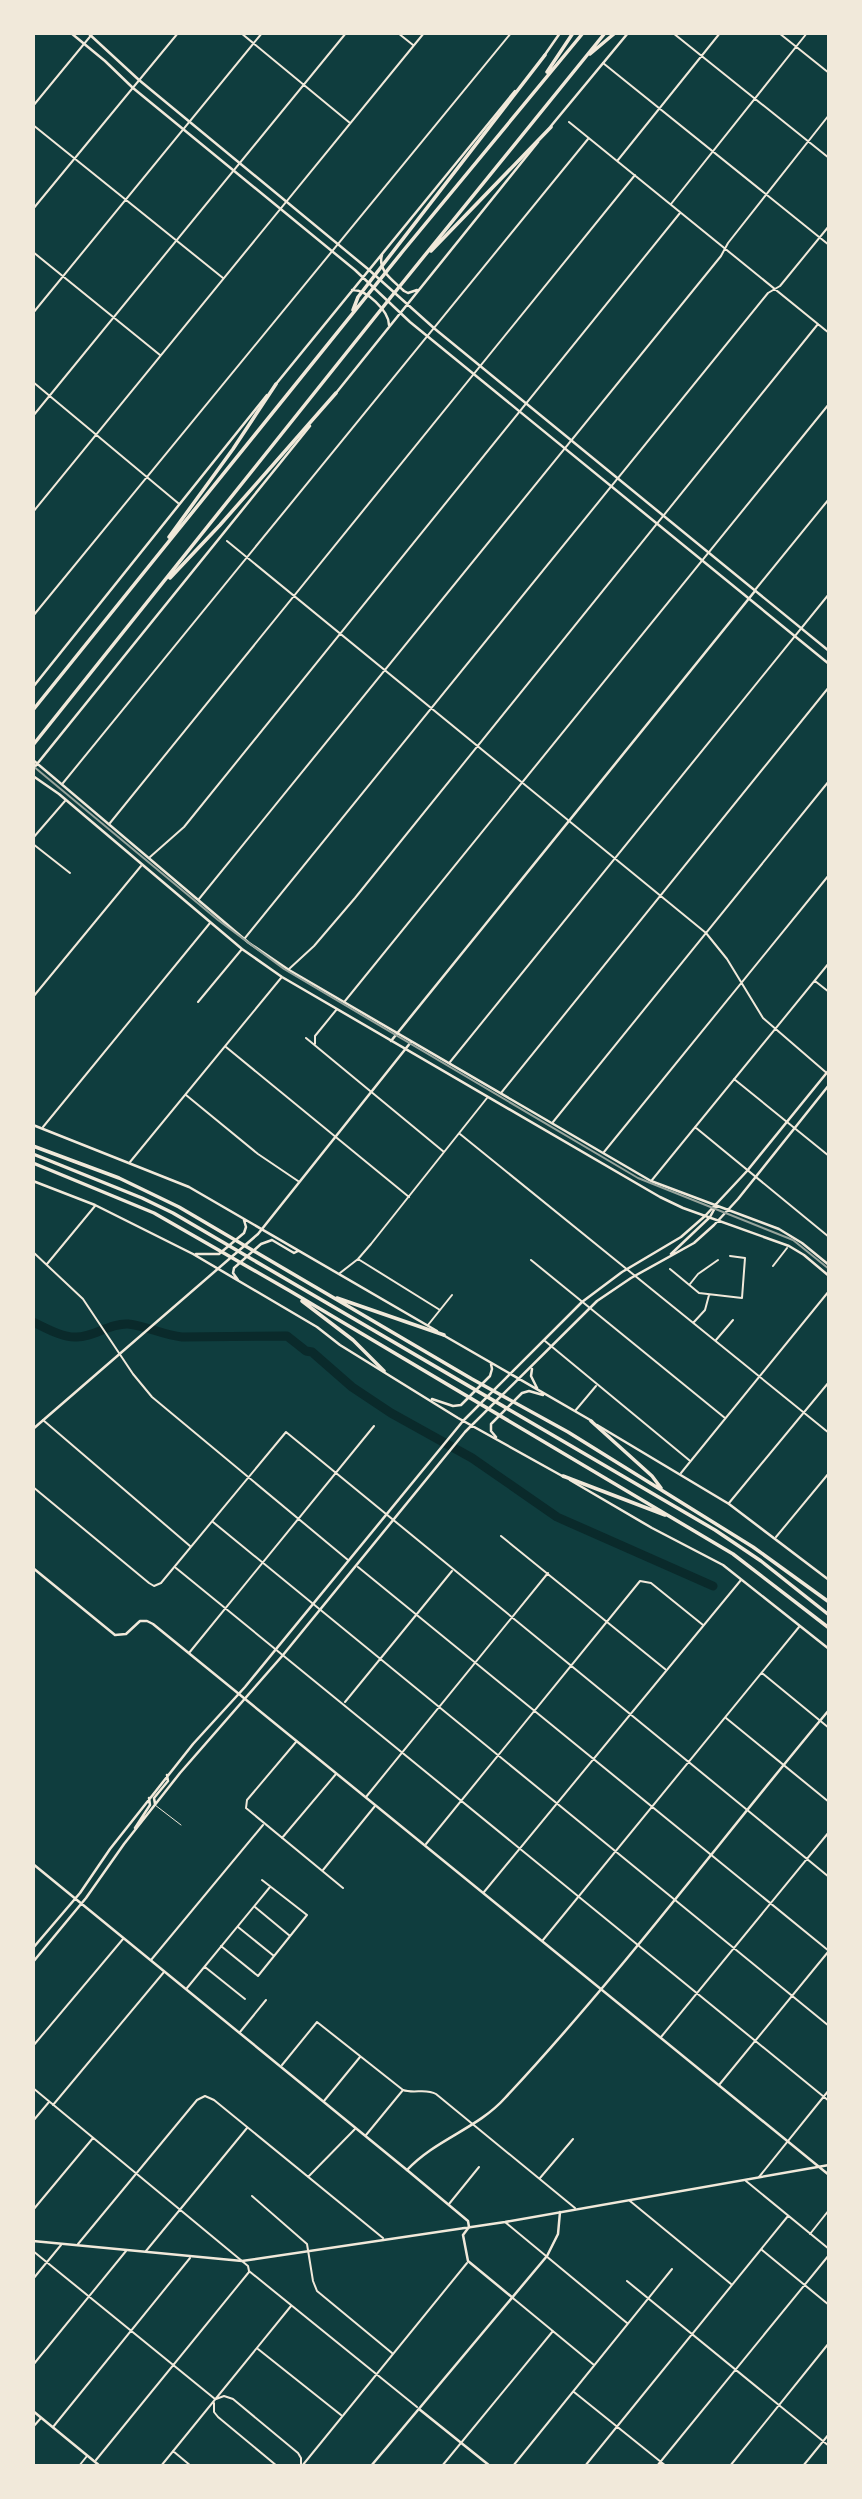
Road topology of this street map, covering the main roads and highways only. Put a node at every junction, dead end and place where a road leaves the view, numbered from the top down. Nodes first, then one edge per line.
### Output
1 (71, 33) edge
2 (560, 33) edge
3 (573, 33) edge
4 (583, 33) edge
5 (605, 33) edge
6 (615, 33) edge
7 (628, 33) edge
8 (90, 34) edge
9 (545, 55) junction
10 (583, 60) junction
11 (537, 86) junction
12 (551, 127) junction
13 (383, 252) junction
14 (368, 270) junction
15 (412, 270) junction
16 (362, 277) junction
17 (421, 288) junction
18 (351, 290) junction
19 (407, 305) junction
20 (401, 313) junction
21 (351, 316) junction
22 (388, 329) junction
23 (276, 384) junction
24 (336, 393) junction
25 (145, 571) junction
26 (755, 591) junction
27 (154, 594) junction
28 (748, 599) junction
29 (829, 651) edge
30 (829, 664) edge
31 (33, 687) edge
32 (33, 709) edge
33 (33, 745) edge
34 (33, 760) edge
35 (38, 763) junction
36 (33, 769) edge
37 (33, 776) edge
38 (397, 1031) junction
39 (391, 1041) junction
40 (412, 1041) junction
41 (406, 1049) junction
42 (828, 1072) edge
43 (829, 1085) edge
44 (33, 1125) edge
45 (33, 1146) edge
46 (33, 1154) edge
47 (33, 1163) edge
48 (33, 1181) edge
49 (716, 1205) junction
50 (729, 1209) junction
51 (707, 1216) junction
52 (243, 1217) junction
53 (719, 1220) junction
54 (262, 1228) junction
55 (299, 1250) junction
56 (193, 1254) junction
57 (665, 1259) junction
58 (829, 1265) edge
59 (217, 1268) junction
60 (829, 1276) edge
61 (240, 1282) junction
62 (290, 1291) junction
63 (331, 1297) junction
64 (444, 1335) junction
65 (486, 1360) junction
66 (532, 1367) junction
67 (384, 1371) junction
68 (510, 1373) junction
69 (520, 1379) junction
70 (539, 1391) junction
71 (546, 1395) junction
72 (429, 1398) junction
73 (463, 1421) junction
74 (591, 1421) junction
75 (472, 1426) junction
76 (33, 1429) edge
77 (499, 1440) junction
78 (421, 1472) junction
79 (563, 1476) junction
80 (428, 1478) junction
81 (662, 1490) junction
82 (675, 1519) junction
83 (33, 1568) edge
84 (829, 1580) edge
85 (829, 1602) edge
86 (829, 1615) edge
87 (829, 1628) edge
88 (829, 1649) edge
89 (239, 1694) junction
90 (246, 1699) junction
91 (829, 1710) edge
92 (193, 1744) junction
93 (200, 1750) junction
94 (167, 1776) junction
95 (149, 1798) junction
96 (155, 1804) junction
97 (134, 1831) junction
98 (33, 1864) edge
99 (75, 1898) junction
100 (81, 1903) junction
101 (33, 1948) edge
102 (33, 1962) edge
103 (601, 1989) junction
104 (829, 2165) edge
105 (818, 2167) junction
106 (407, 2170) junction
107 (829, 2175) edge
108 (560, 2212) junction
109 (469, 2227) junction
110 (33, 2241) edge
111 (513, 2298) junction
112 (418, 2408) junction
113 (33, 2411) edge
114 (100, 2466) edge
115 (371, 2466) edge
116 (491, 2466) edge

1 - 16 main road
2 - 9 main road
3 - 11 highway
4 - 11 highway
5 - 10 highway
6 - 10 highway
7 - 12 main road
8 - 14 main road
9 - 13 main road
9 - 21 highway
10 - 15 highway
11 - 21 highway
12 - 15 highway
12 - 17 main road
13 - 14 main road
13 - 17 main road
14 - 16 main road
14 - 19 main road
15 - 27 highway
16 - 18 main road
16 - 20 main road
17 - 19 main road
18 - 22 main road
18 - 23 main road
19 - 20 main road
19 - 26 main road
20 - 22 main road
20 - 28 main road
21 - 25 highway
22 - 24 main road
23 - 25 highway
23 - 31 main road
24 - 27 highway
24 - 35 main road
25 - 32 highway
26 - 28 main road
26 - 29 main road
27 - 33 highway
28 - 30 main road
28 - 38 main road
34 - 35 main road
35 - 36 main road
35 - 38 main road
37 - 39 main road
38 - 39 main road
38 - 40 main road
39 - 41 main road
40 - 41 main road
40 - 49 main road
41 - 51 main road
41 - 54 main road
42 - 49 main road
43 - 50 main road
44 - 52 main road
45 - 63 highway
46 - 86 highway
47 - 62 highway
48 - 56 main road
49 - 50 main road
49 - 51 main road
50 - 53 main road
50 - 58 main road
51 - 53 main road
51 - 57 main road
51 - 68 main road
52 - 54 main road
52 - 56 main road
53 - 57 main road
53 - 60 main road
54 - 55 main road
54 - 59 main road
55 - 61 main road
55 - 64 main road
56 - 59 main road
57 - 66 main road
59 - 61 main road
59 - 76 main road
61 - 67 main road
62 - 67 highway
62 - 82 highway
63 - 64 highway
63 - 81 highway
64 - 65 main road
65 - 68 main road
65 - 72 main road
66 - 69 main road
66 - 70 main road
67 - 72 main road
68 - 69 main road
68 - 73 main road
69 - 70 main road
69 - 75 main road
70 - 71 main road
71 - 74 main road
71 - 77 main road
72 - 73 main road
73 - 75 main road
73 - 78 main road
74 - 81 highway
74 - 84 main road
75 - 77 main road
75 - 80 main road
77 - 79 main road
78 - 80 main road
78 - 89 main road
79 - 82 highway
79 - 88 main road
80 - 90 main road
81 - 85 highway
82 - 87 highway
83 - 89 main road
89 - 90 main road
89 - 92 main road
90 - 93 main road
90 - 103 main road
91 - 103 main road
92 - 93 main road
92 - 94 main road
93 - 96 main road
94 - 95 main road
94 - 96 main road
95 - 97 main road
95 - 99 main road
96 - 97 main road
97 - 100 main road
98 - 99 main road
99 - 100 main road
99 - 101 main road
100 - 102 main road
100 - 106 main road
103 - 105 main road
103 - 106 main road
104 - 105 main road
105 - 107 main road
105 - 108 main road
106 - 109 main road
108 - 109 main road
108 - 111 main road
109 - 110 main road
109 - 111 main road
111 - 112 main road
112 - 115 main road
112 - 116 main road
113 - 114 main road

